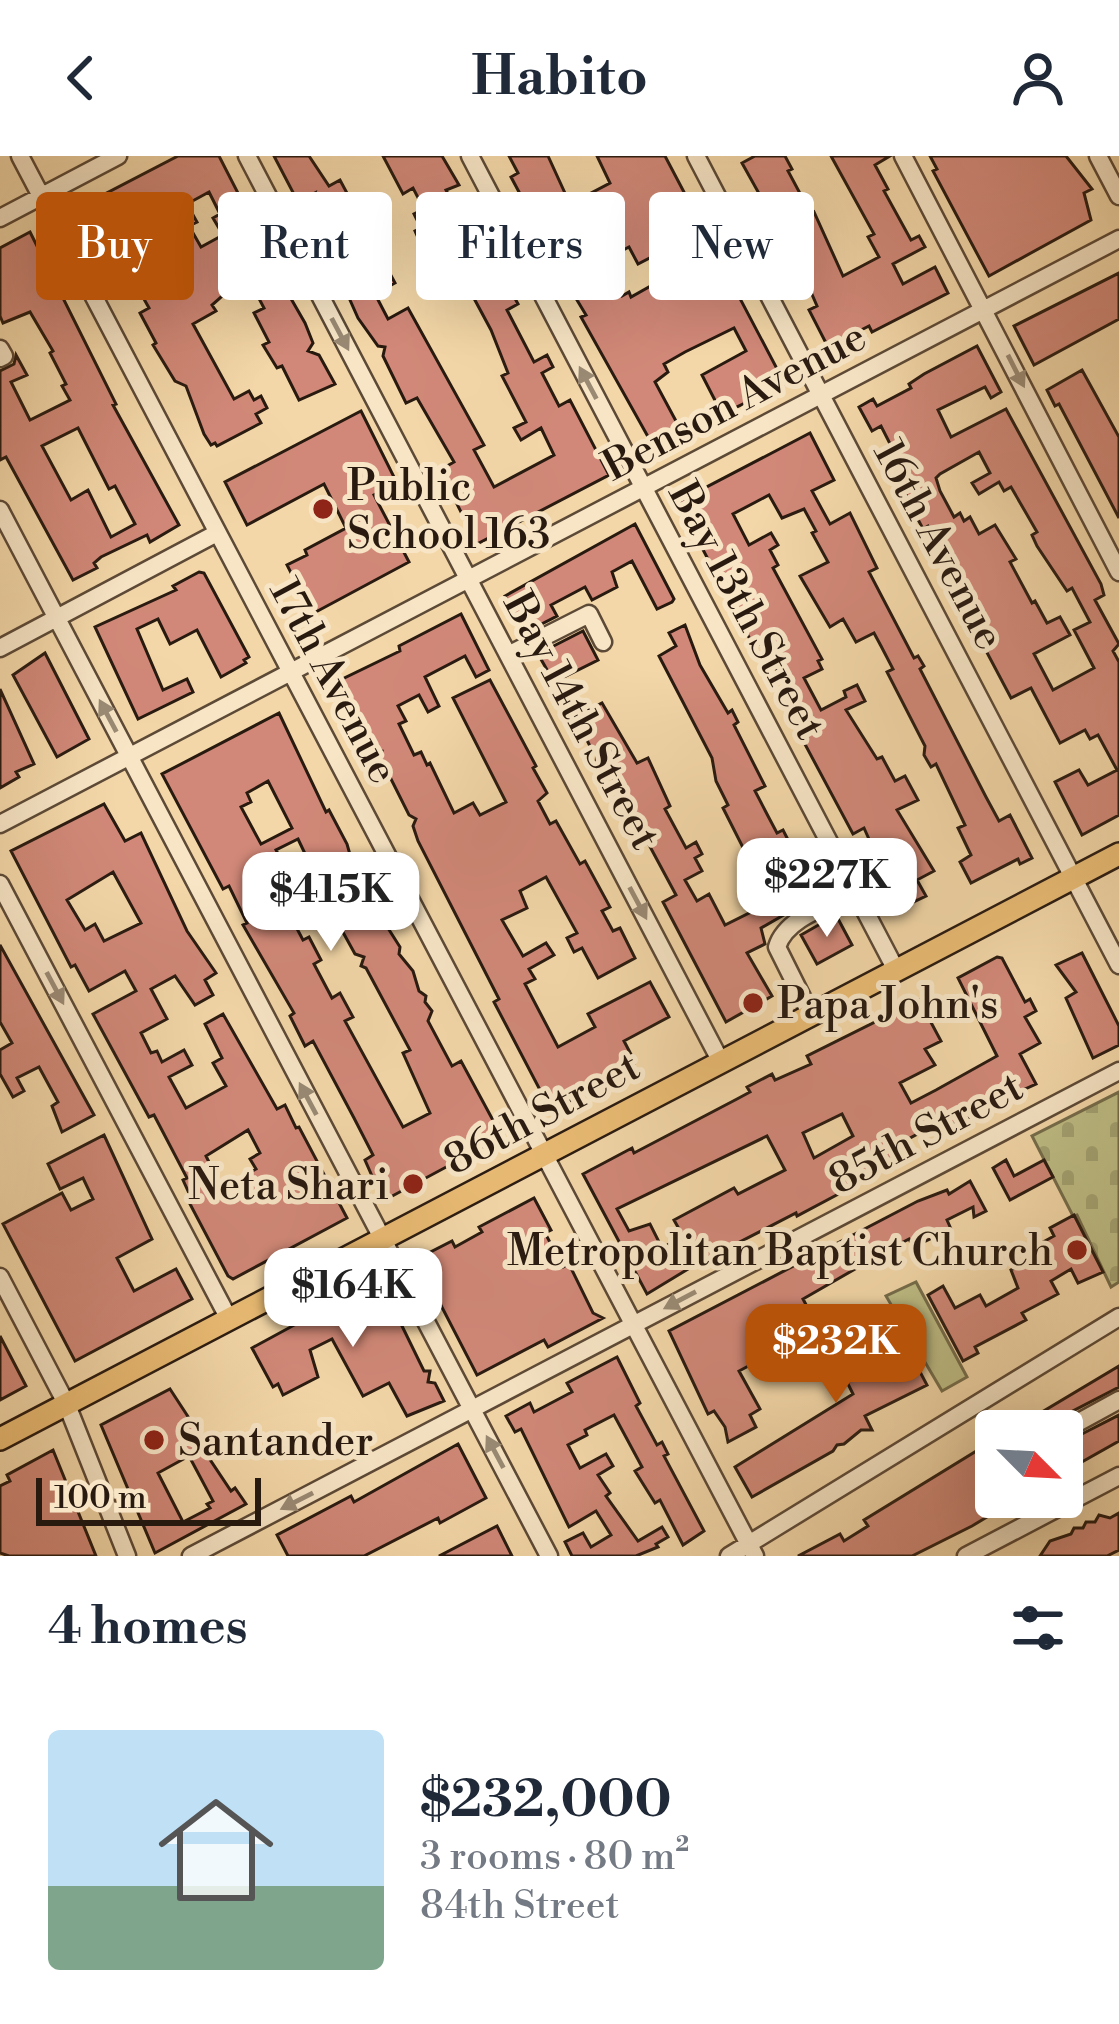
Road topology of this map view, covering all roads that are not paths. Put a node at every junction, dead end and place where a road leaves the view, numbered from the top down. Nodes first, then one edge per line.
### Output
1 (20, 156) edge
2 (118, 156) edge
3 (247, 156) edge
4 (470, 156) edge
5 (696, 156) edge
6 (903, 156) edge
7 (1099, 156) edge
8 (39, 192) edge
9 (49, 192) edge
10 (1119, 196) edge
11 (36, 199) edge
12 (0, 218) edge
13 (1119, 239) edge
14 (95, 300) edge
15 (985, 311) junction
16 (0, 349) edge
17 (0, 358) edge
18 (821, 395) junction
19 (643, 488) junction
20 (0, 510) edge
21 (217, 533) junction
22 (1119, 572) edge
23 (468, 579) junction
24 (57, 619) junction
25 (603, 642) dead end
26 (0, 648) edge
27 (508, 655) junction
28 (290, 672) junction
29 (130, 756) junction
30 (0, 824) edge
31 (1119, 854) edge
32 (1073, 878) junction
33 (0, 884) edge
34 (855, 893) junction
35 (1119, 965) edge
36 (896, 970) junction
37 (812, 1015) junction
38 (721, 1062) junction
39 (1119, 1071) edge
40 (542, 1156) junction
41 (382, 1240) junction
42 (0, 1277) edge
43 (1119, 1317) edge
44 (230, 1319) junction
45 (631, 1326) junction
46 (1119, 1400) edge
47 (67, 1405) junction
48 (473, 1409) junction
49 (1083, 1419) edge
50 (0, 1439) edge
51 (1119, 1476) edge
52 (752, 1550) edge
53 (128, 1556) edge
54 (191, 1556) edge
55 (549, 1556) edge
56 (729, 1556) edge
57 (965, 1556) edge

1 - 8 street, 17th Avenue
2 - 9 street
3 -> 23 street, Bay 14th Street
19 -> 4 street, Bay 13th Street
5 - 18 street, 16th Avenue
6 - 15 street
7 - 10 street
11 - 12 street
13 - 15 street, Benson Avenue
14 - 21 street, 17th Avenue
15 - 18 street, Benson Avenue
15 -> 22 street
16 - 17 street
18 - 19 street, Benson Avenue
18 - 32 street, 16th Avenue
19 - 23 street, Benson Avenue
19 - 34 street, Bay 13th Street
20 - 24 street
21 - 24 street
21 - 28 street, 17th Avenue
23 - 27 street, Bay 14th Street
23 - 28 street, Benson Avenue
24 - 26 street
29 -> 24 street
25 - 27 street
27 -> 38 street, Bay 14th Street
28 - 29 street, Benson Avenue
28 - 40 street, 17th Avenue
29 - 30 street, Benson Avenue
41 -> 29 street
31 - 32 main road, 86th Street
32 - 35 street, 16th Avenue
32 - 36 main road, 86th Street
33 -> 44 street
34 - 36 street, Bay 13th Street
34 - 37 street
36 - 37 main road, 86th Street
37 - 38 main road, 86th Street
38 - 40 main road, 86th Street
39 -> 45 street, 85th Street
40 - 41 main road, 86th Street
40 - 45 street, 17th Avenue
41 - 44 main road, 86th Street
41 - 48 street
42 - 47 street
43 - 52 street
44 - 47 main road, 86th Street
45 - 48 street, 85th Street
45 - 52 street, 17th Avenue
46 - 49 street
47 - 50 main road, 86th Street
47 - 53 street
48 -> 54 street, 85th Street
55 -> 48 street
51 - 57 street
52 - 56 street

